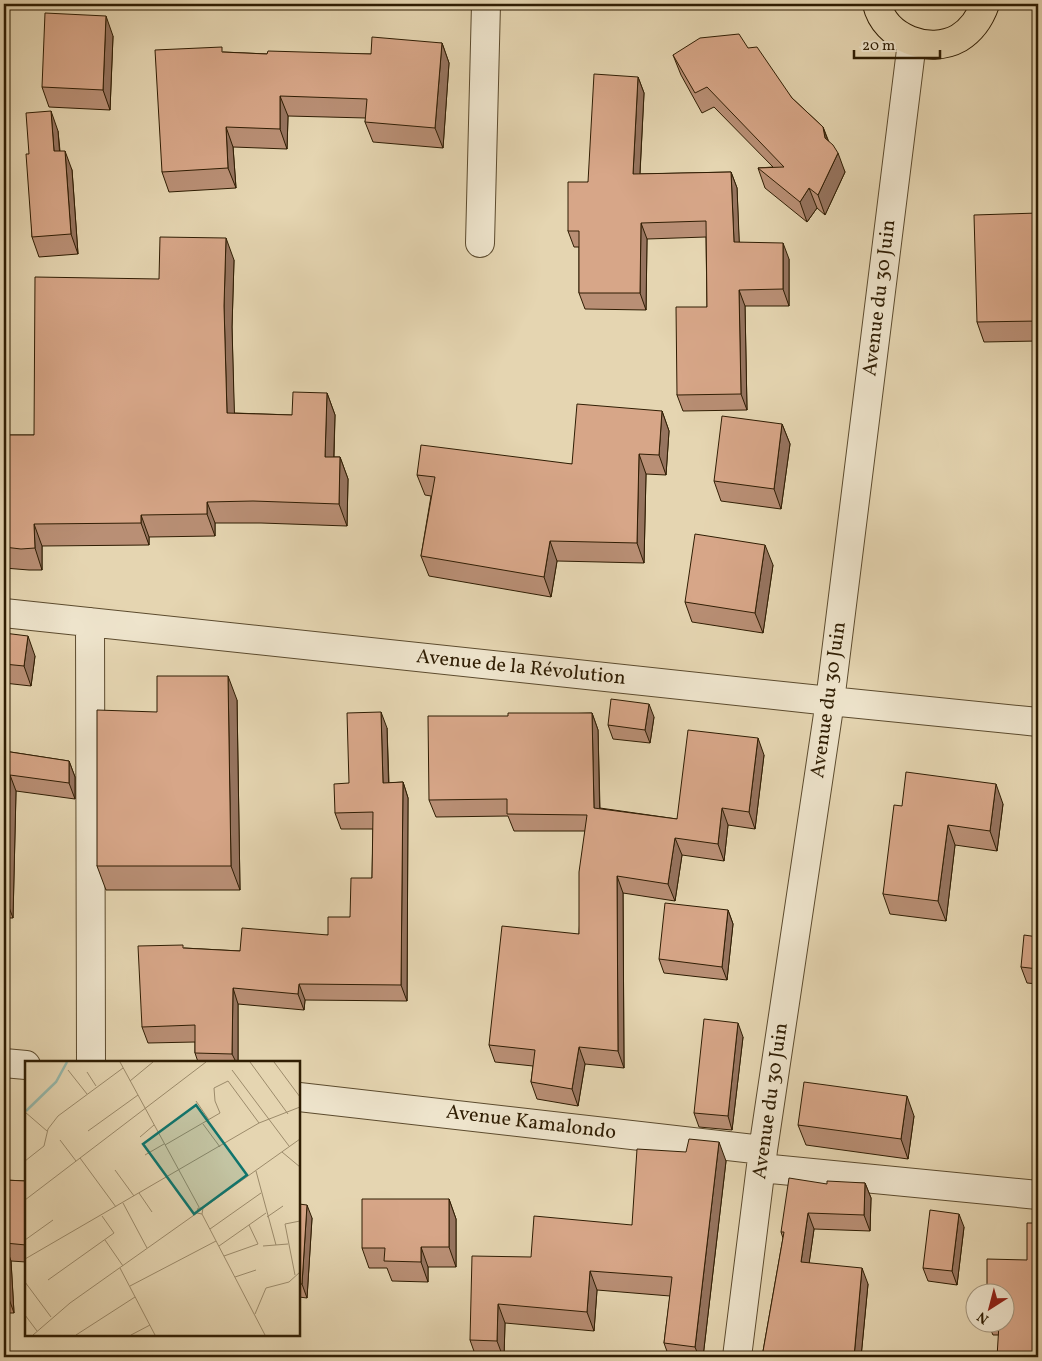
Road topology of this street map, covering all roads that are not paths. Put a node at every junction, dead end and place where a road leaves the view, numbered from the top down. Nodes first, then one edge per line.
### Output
1 (486, 4) edge
2 (877, 4) edge
3 (985, 4) edge
4 (912, 42) junction
5 (480, 244) dead end
6 (4, 613) edge
7 (90, 622) junction
8 (830, 701) junction
9 (1038, 722) edge
10 (91, 1061) edge
11 (4, 1062) edge
12 (25, 1065) edge
13 (300, 1097) edge
14 (762, 1159) junction
15 (1038, 1195) edge
16 (737, 1357) edge

1 - 5 street
2 - 4 main road
3 - 4 main road
4 - 8 street, Avenue du 30 Juin
6 - 7 street, Avenue de la Révolution
7 - 8 street, Avenue de la Révolution
7 - 10 street
8 - 9 street, Avenue de la Révolution
8 - 14 street, Avenue du 30 Juin
11 - 12 street
13 - 14 street, Avenue Kamalondo
14 - 15 street, Avenue Kamalondo
14 - 16 street, Avenue du 30 Juin

